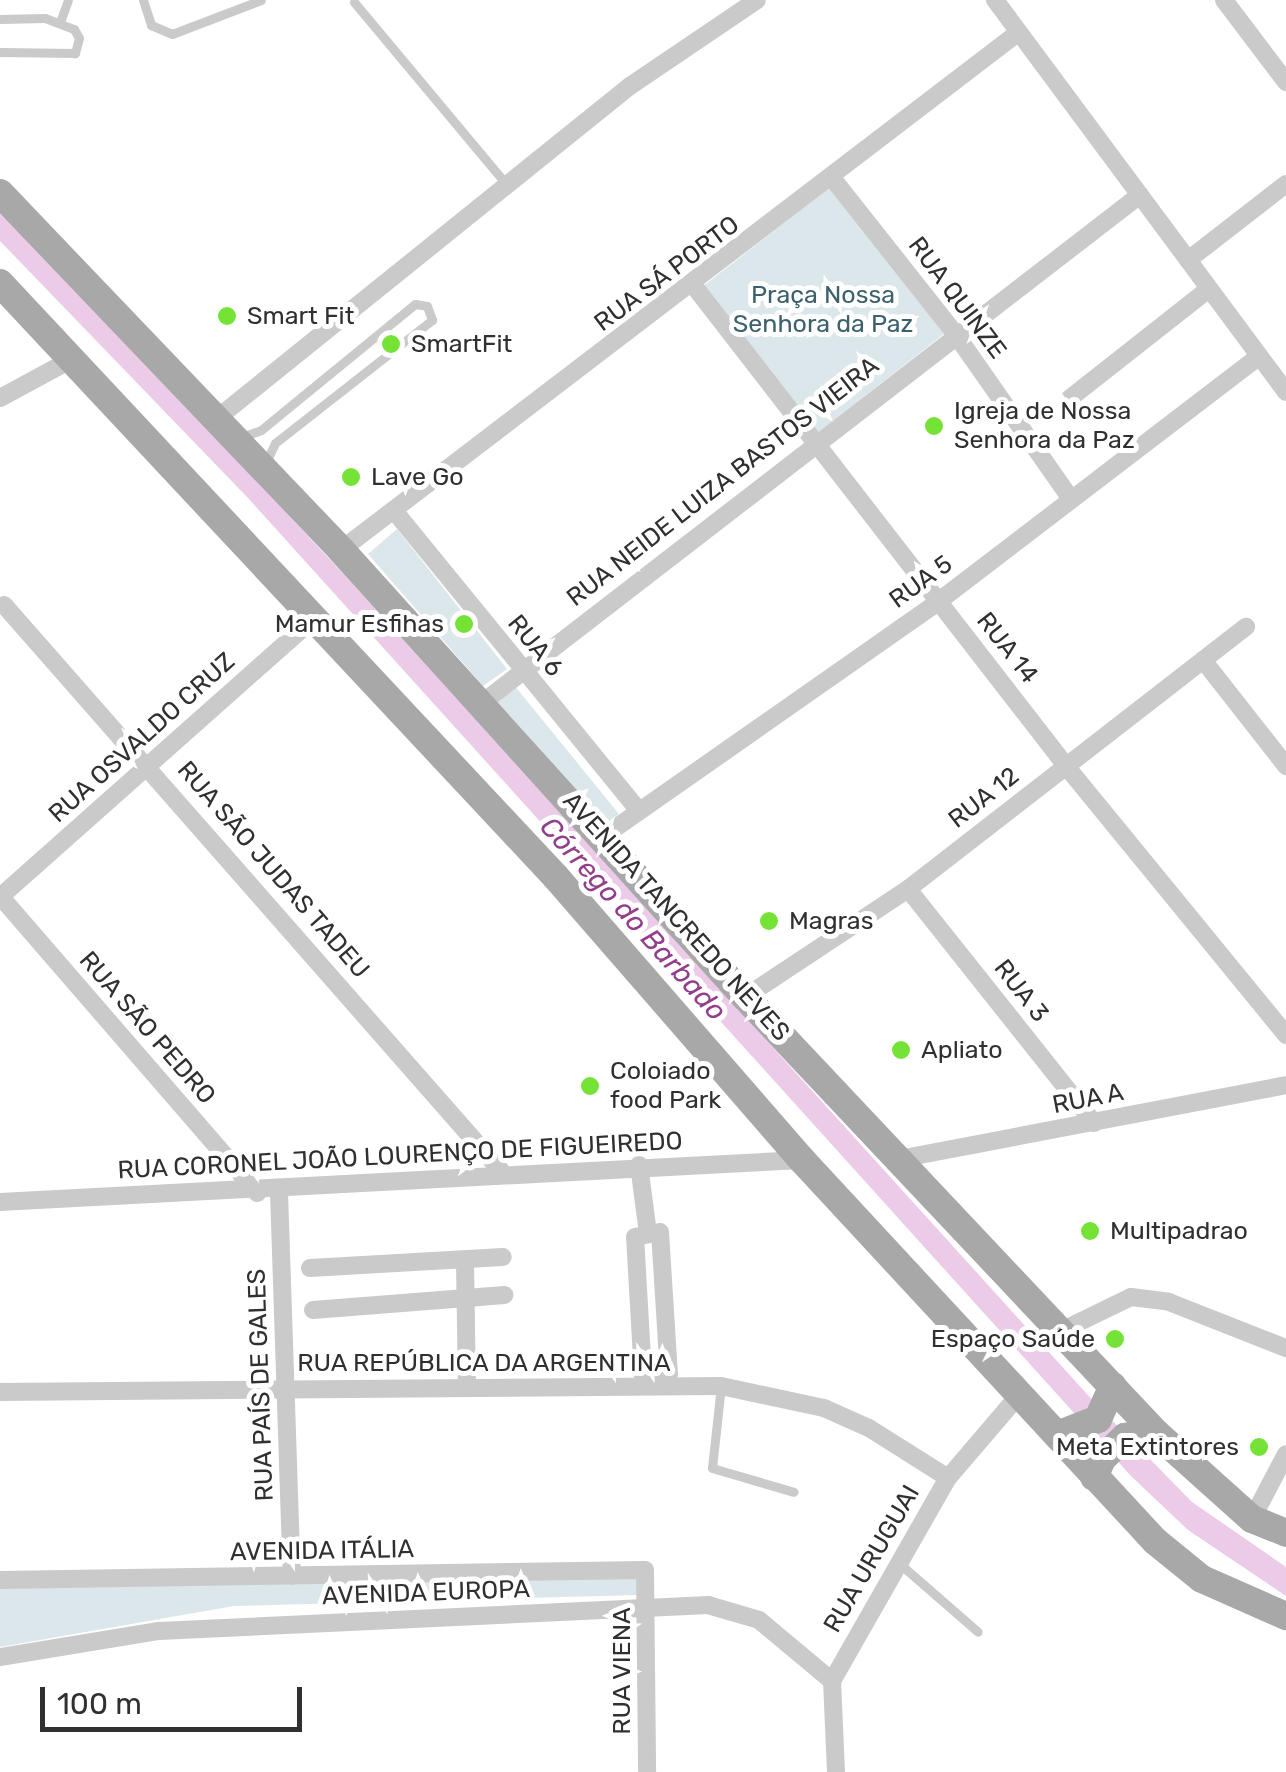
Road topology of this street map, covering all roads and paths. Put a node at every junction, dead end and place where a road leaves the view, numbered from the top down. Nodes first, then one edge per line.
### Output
1 (68, 0) edge
2 (143, 0) edge
3 (260, 0) edge
4 (757, 0) edge
5 (995, 0) edge
6 (1224, 0) edge
7 (354, 2) edge
8 (0, 18) edge
9 (60, 22) junction
10 (1018, 32) junction
11 (0, 52) edge
12 (1286, 82) edge
13 (833, 178) junction
14 (1286, 184) edge
15 (508, 188) junction
16 (0, 193) edge
17 (1140, 195) junction
18 (1188, 260) junction
19 (0, 283) edge
20 (694, 286) junction
21 (1209, 288) junction
22 (954, 332) junction
23 (1259, 356) junction
24 (72, 360) junction
25 (1286, 392) edge
26 (0, 398) edge
27 (1069, 399) dead end
28 (224, 429) junction
29 (816, 439) junction
30 (262, 469) junction
31 (1071, 499) junction
32 (396, 512) junction
33 (341, 550) junction
34 (939, 601) junction
35 (2, 605) edge
36 (316, 616) junction
37 (1246, 627) dead end
38 (1202, 660) junction
39 (523, 671) junction
40 (482, 703) junction
41 (150, 766) junction
42 (1066, 766) junction
43 (1286, 766) edge
44 (637, 809) junction
45 (604, 836) junction
46 (908, 889) junction
47 (0, 896) edge
48 (745, 996) junction
49 (1286, 1035) edge
50 (1286, 1086) edge
51 (1094, 1123) junction
52 (802, 1160) junction
53 (899, 1160) junction
54 (640, 1165) junction
55 (501, 1171) junction
56 (280, 1192) junction
57 (257, 1193) junction
58 (0, 1202) edge
59 (648, 1233) junction
60 (503, 1258) dead end
61 (465, 1262) junction
62 (310, 1268) dead end
63 (504, 1295) dead end
64 (466, 1298) junction
65 (314, 1310) dead end
66 (1062, 1331) junction
67 (1286, 1348) edge
68 (467, 1386) junction
69 (721, 1386) junction
70 (1112, 1386) junction
71 (286, 1390) junction
72 (0, 1392) edge
73 (1019, 1395) junction
74 (1077, 1428) junction
75 (1156, 1433) junction
76 (1286, 1454) edge
77 (1098, 1468) junction
78 (948, 1478) junction
79 (794, 1492) dead end
80 (1252, 1519) junction
81 (1286, 1533) edge
82 (900, 1564) junction
83 (645, 1570) joint
84 (292, 1576) junction
85 (0, 1580) edge
86 (648, 1608) junction
87 (1286, 1616) edge
88 (978, 1632) dead end
89 (0, 1657) edge
90 (832, 1681) junction
91 (647, 1772) edge
92 (836, 1772) edge

1 - 9 lane
2 - 3 lane
4 - 15 street
5 - 10 street
6 - 12 street
7 - 15 lane
8 - 9 lane
9 - 11 lane
10 - 13 street, RUA SÁ PORTO
10 - 17 street
13 - 20 street, RUA SÁ PORTO
13 - 22 street, RUA QUINZE
14 - 18 street
15 - 28 street
16 - 28 main road, AVENIDA TANCREDO NEVES
17 - 18 street
17 - 22 street, RUA NEIDE LUIZA BASTOS VIEIRA
18 - 21 street
19 - 24 main road
20 - 29 street, RUA 14
20 - 32 street, RUA SÁ PORTO
21 - 23 street
21 - 27 street
22 - 29 street, RUA NEIDE LUIZA BASTOS VIEIRA
22 - 31 street, RUA QUINZE
23 - 25 street
23 - 31 street, RUA 5
24 - 26 street
24 - 36 main road
28 - 30 main road, AVENIDA TANCREDO NEVES
28 - 30 lane
29 - 34 street, RUA 14
29 - 39 street, RUA NEIDE LUIZA BASTOS VIEIRA
30 - 33 main road, AVENIDA TANCREDO NEVES
31 - 34 street, RUA 5
32 - 33 street, RUA SÁ PORTO
32 - 39 street, RUA 6
33 - 40 main road, AVENIDA TANCREDO NEVES
34 - 42 street, RUA 14
34 - 44 street, RUA 5
35 - 41 street, RUA SÃO JUDAS TADEU
36 - 41 street, RUA OSVALDO CRUZ
36 - 52 main road
37 - 38 street, RUA 12
38 - 42 street, RUA 12
38 - 43 street
39 - 40 street, RUA NEIDE LUIZA BASTOS VIEIRA
39 - 44 street, RUA 6
40 - 45 main road, AVENIDA TANCREDO NEVES
41 - 47 street, RUA OSVALDO CRUZ
41 - 55 street, RUA SÃO JUDAS TADEU
42 - 46 street, RUA 12
42 - 49 street, RUA 14
44 - 45 street, RUA 5
45 - 48 main road, AVENIDA TANCREDO NEVES
46 - 48 street, RUA 12
46 - 51 street, RUA 3
47 - 57 street, RUA SÃO PEDRO
48 - 53 main road, AVENIDA TANCREDO NEVES
50 - 51 street, RUA A
51 - 53 street, RUA A
52 - 54 street, RUA CORONEL JOÃO LOURENÇO DE FIGUEIREDO
52 - 73 main road
53 - 66 main road, AVENIDA TANCREDO NEVES
54 - 55 street, RUA CORONEL JOÃO LOURENÇO DE FIGUEIREDO
54 - 59 street
55 - 56 street, RUA CORONEL JOÃO LOURENÇO DE FIGUEIREDO
56 - 57 street, RUA CORONEL JOÃO LOURENÇO DE FIGUEIREDO
56 - 71 street, RUA PAÍS DE GALES
57 - 58 street, RUA CORONEL JOÃO LOURENÇO DE FIGUEIREDO
59 - 59 street
60 - 61 street
61 - 62 street
61 - 64 street
63 - 64 street
64 - 65 street
64 - 68 street
66 - 67 street
66 - 70 main road, AVENIDA TANCREDO NEVES
68 - 69 street, RUA REPÚBLICA DA ARGENTINA
68 - 71 street, RUA REPÚBLICA DA ARGENTINA
69 - 78 street, RUA REPÚBLICA DA ARGENTINA
69 - 79 lane
70 - 74 main road
70 - 75 main road, AVENIDA TANCREDO NEVES
71 - 72 street, RUA REPÚBLICA DA ARGENTINA
71 - 84 street, RUA PAÍS DE GALES
73 - 74 main road
73 - 78 street, RUA URUGUAI
74 - 77 main road
75 - 77 main road
75 - 80 main road, AVENIDA TANCREDO NEVES
76 - 80 street
77 - 87 main road
78 - 82 street, RUA URUGUAI
80 - 81 main road, AVENIDA TANCREDO NEVES
82 - 88 lane
82 - 90 street, RUA URUGUAI
83 - 84 street, AVENIDA ITÁLIA
83 - 86 street, RUA VIENA
84 - 85 street, AVENIDA ITÁLIA
86 - 89 street, AVENIDA EUROPA
86 - 90 street, AVENIDA EUROPA
86 - 91 street, RUA VIENA
90 - 92 street

